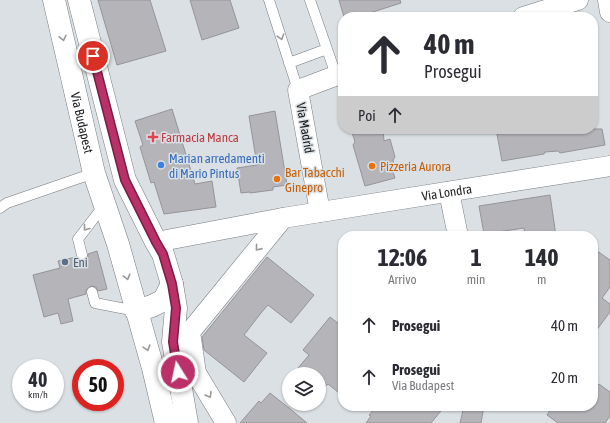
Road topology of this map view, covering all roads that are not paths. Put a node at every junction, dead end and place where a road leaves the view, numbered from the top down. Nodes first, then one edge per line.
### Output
1 (54, 0) edge
2 (79, 0) edge
3 (269, 0) edge
4 (310, 0) edge
5 (578, 0) edge
6 (608, 0) edge
7 (539, 12) edge
8 (610, 12) edge
9 (327, 49) junction
10 (289, 63) junction
11 (338, 72) edge
12 (338, 74) edge
13 (298, 90) junction
14 (610, 166) edge
15 (94, 173) junction
16 (449, 192) junction
17 (105, 204) junction
18 (0, 208) edge
19 (320, 212) junction
20 (283, 218) junction
21 (457, 231) edge
22 (156, 242) junction
23 (118, 244) junction
24 (82, 255) dead end
25 (172, 284) junction
26 (92, 292) dead end
27 (136, 311) junction
28 (166, 423) edge
29 (187, 423) edge
30 (226, 423) edge

1 -> 15 main road, Via Budapest
2 - 22 main road, Via Budapest
3 -> 10 lane
4 - 9 lane
5 - 7 street
6 - 8 street
9 - 10 lane
9 - 11 lane
10 - 13 lane
12 - 13 street, Via Madrid
13 - 19 street, Via Madrid
14 - 16 street, Via Londra
15 - 17 main road, Via Budapest
15 - 18 lane
16 - 19 street, Via Londra
16 - 21 street
17 - 23 main road, Via Budapest
17 -> 24 lane
19 - 20 street, Via Londra
20 - 22 street, Via Londra
20 -> 30 street
22 - 23 main road
22 - 25 main road, Via Budapest
23 -> 27 main road, Via Budapest
25 - 27 main road
25 - 29 main road
26 - 27 lane
27 -> 28 main road

